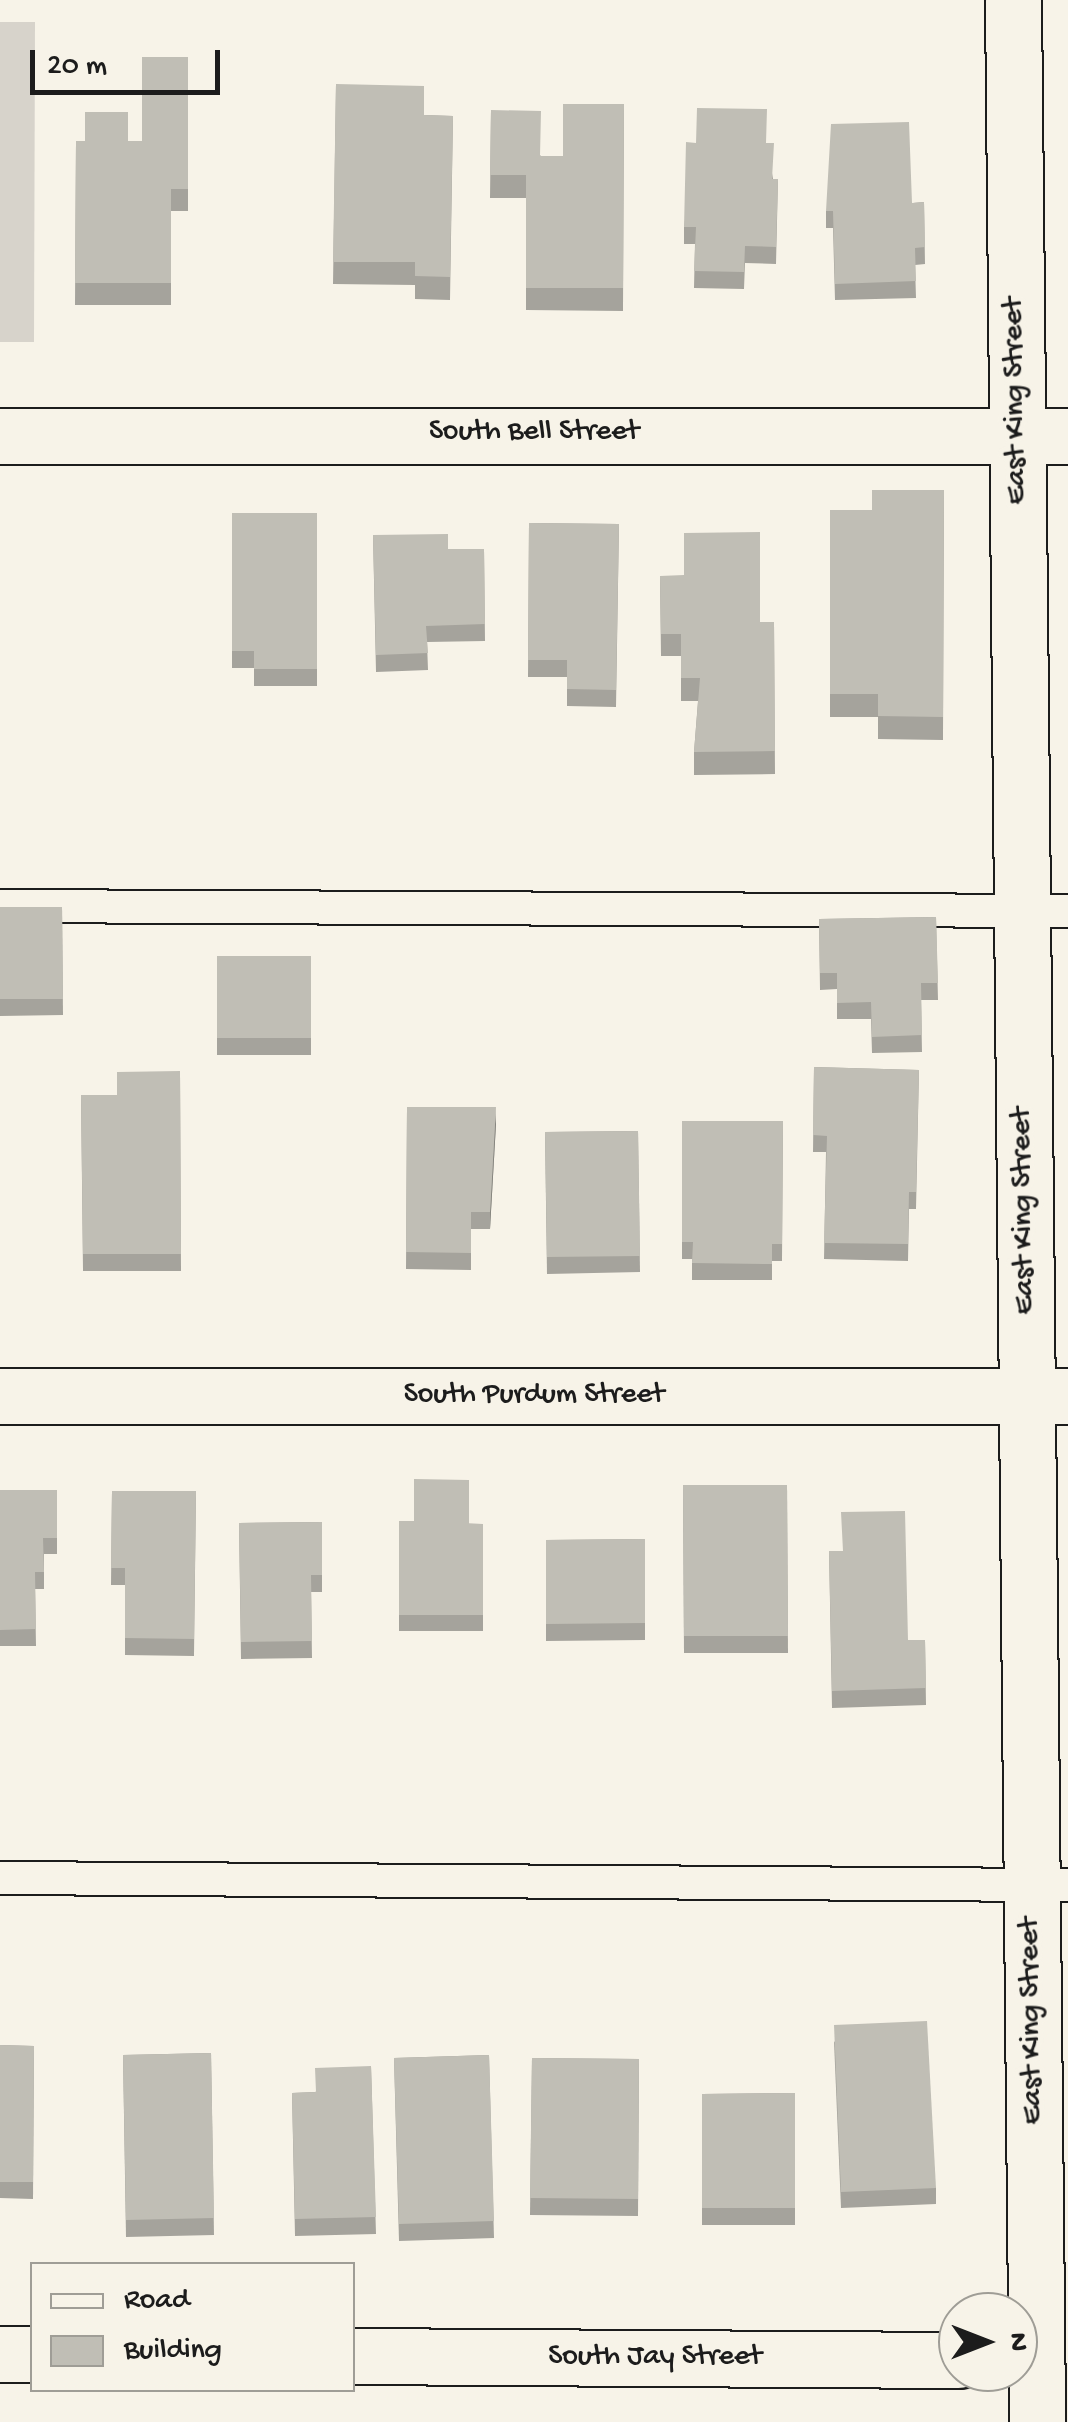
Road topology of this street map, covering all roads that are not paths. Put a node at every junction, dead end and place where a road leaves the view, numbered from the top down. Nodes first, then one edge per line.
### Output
1 (1013, 0) edge
2 (0, 436) edge
3 (1043, 436) edge
4 (0, 906) edge
5 (1045, 911) edge
6 (0, 1396) edge
7 (1048, 1396) edge
8 (0, 1878) edge
9 (1050, 1885) edge
10 (0, 2354) edge
11 (30, 2354) edge
12 (355, 2356) edge
13 (938, 2360) edge
14 (1041, 2360) edge
15 (1037, 2422) edge

1 - 3 street, East King Street
2 - 3 street, South Bell Street
3 - 5 street, East King Street
4 - 5 lane
5 - 7 street, East King Street
6 - 7 street, South Purdum Street
7 - 9 street, East King Street
8 - 9 lane
9 - 14 street, East King Street
10 - 11 street
12 - 13 street, South Jay Street
14 - 15 street, East King Street

